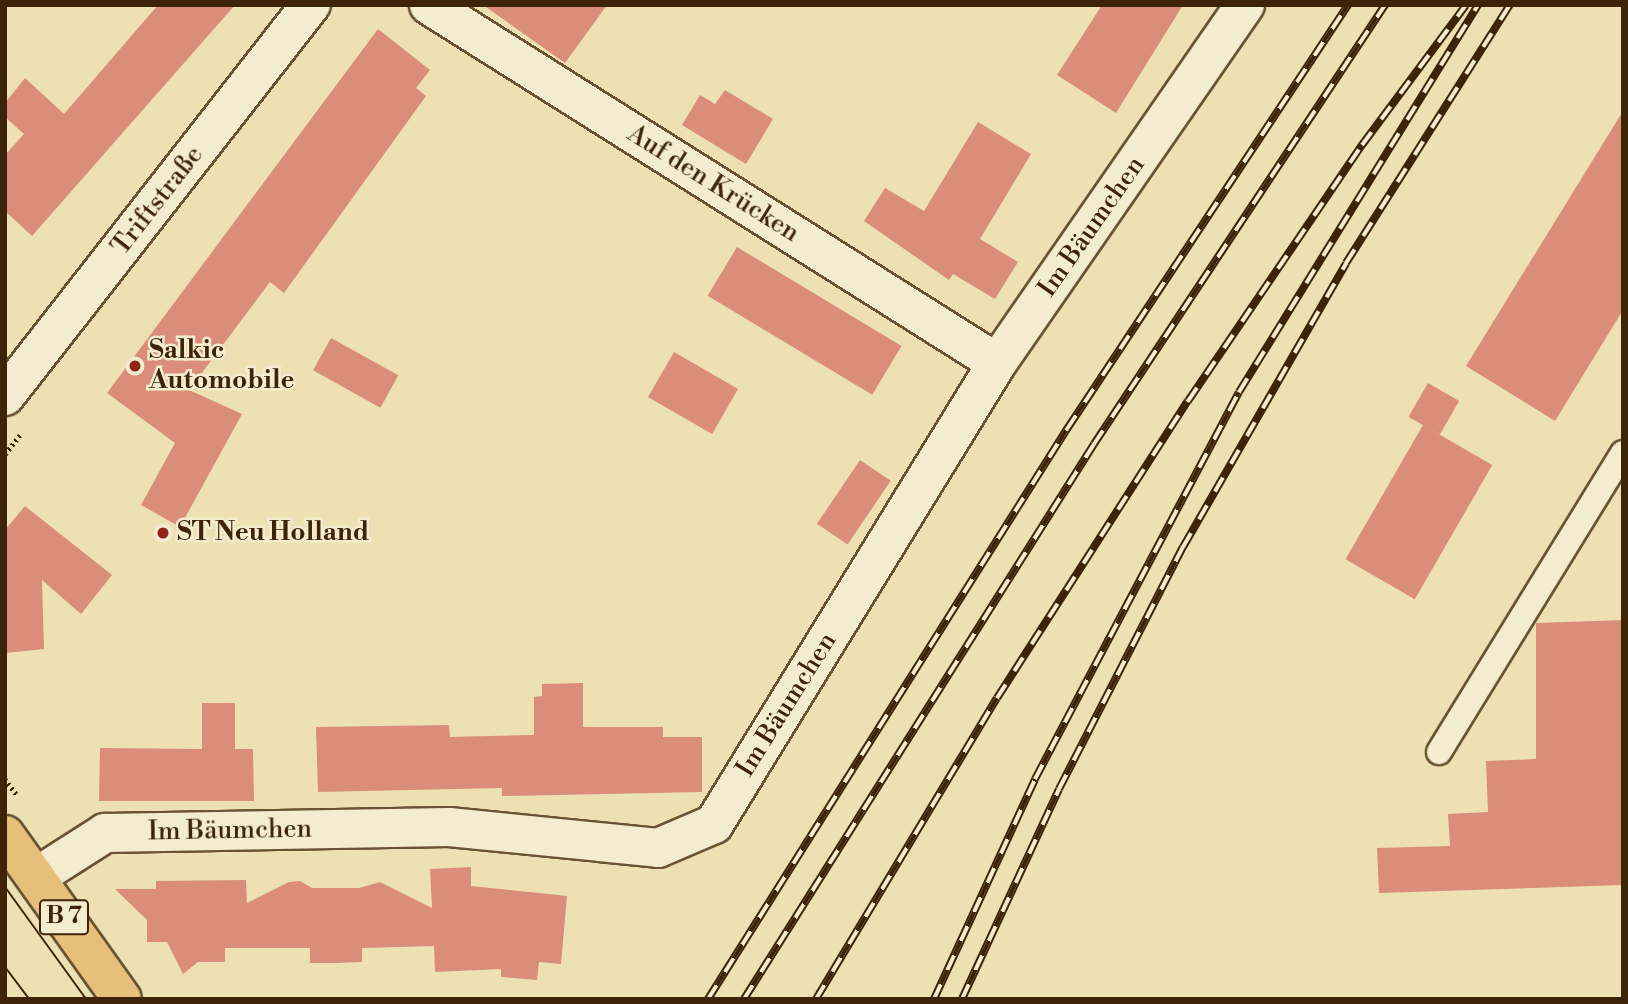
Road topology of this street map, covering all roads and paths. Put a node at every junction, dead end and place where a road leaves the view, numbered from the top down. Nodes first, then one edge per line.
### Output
1 (312, 5) edge
2 (429, 5) edge
3 (1245, 5) edge
4 (997, 363) junction
5 (5, 396) edge
6 (23, 430) dead end
7 (1623, 453) edge
8 (5, 454) edge
9 (1439, 752) dead end
10 (5, 835) edge
11 (36, 877) junction
12 (122, 999) edge

1 - 5 street, Triftstraße
2 - 4 street, Auf den Krücken
3 - 4 street, Im Bäumchen
4 - 11 street, Im Bäumchen
6 - 8 path
7 - 9 lane
10 - 11 main road, B 7
11 - 12 main road, B 7

